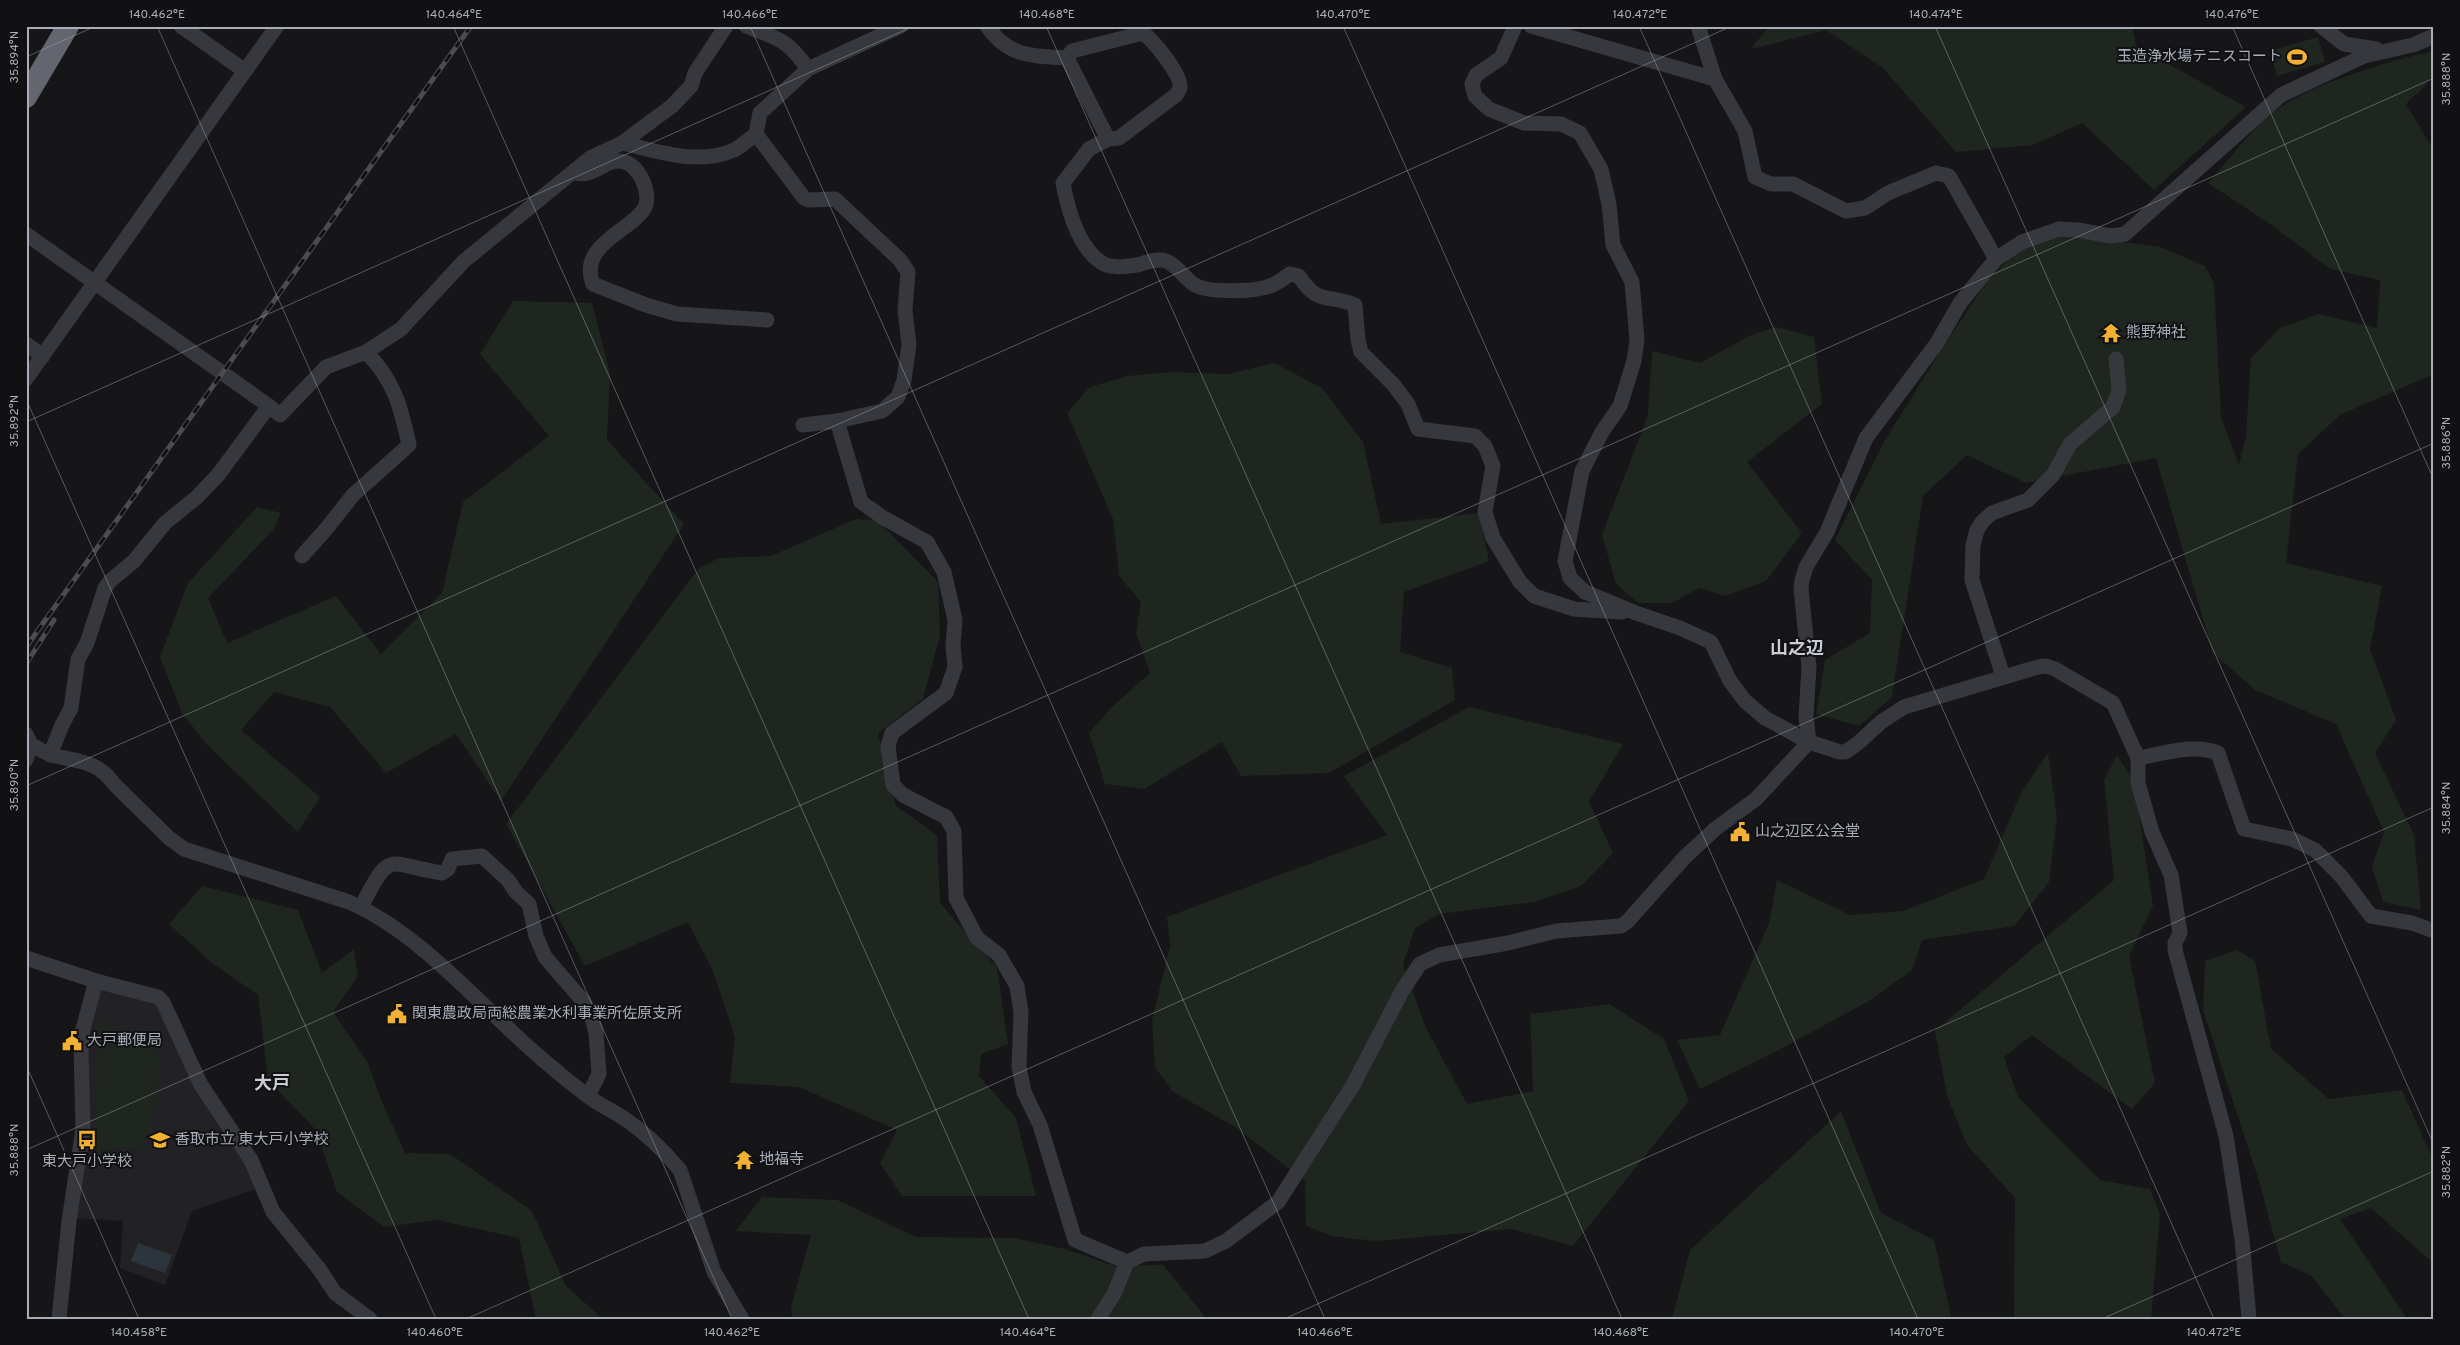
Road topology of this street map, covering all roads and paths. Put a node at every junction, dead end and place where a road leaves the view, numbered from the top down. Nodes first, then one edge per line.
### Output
1 (68, 26) edge
2 (181, 26) edge
3 (277, 26) edge
4 (726, 26) edge
5 (746, 26) edge
6 (901, 26) edge
7 (987, 26) edge
8 (1515, 26) edge
9 (1531, 26) edge
10 (1698, 26) edge
11 (2321, 26) edge
12 (2434, 36) edge
13 (2385, 50) junction
14 (1067, 58) junction
15 (808, 69) junction
16 (245, 71) junction
17 (1715, 79) junction
18 (26, 97) edge
19 (756, 134) junction
20 (1108, 139) junction
21 (622, 143) junction
22 (575, 172) junction
23 (26, 234) edge
24 (1996, 259) junction
25 (95, 282) junction
26 (767, 320) dead end
27 (26, 344) edge
28 (366, 352) junction
29 (43, 356) junction
30 (2116, 359) dead end
31 (26, 379) edge
32 (269, 406) junction
33 (837, 421) junction
34 (803, 425) dead end
35 (302, 556) dead end
36 (1636, 614) junction
37 (2003, 676) junction
38 (29, 739) edge
39 (1809, 742) junction
40 (50, 755) junction
41 (2138, 758) junction
42 (26, 760) edge
43 (361, 907) junction
44 (2434, 931) edge
45 (26, 958) edge
46 (96, 980) junction
47 (588, 1096) junction
48 (1127, 1262) junction
49 (353, 1314) edge
50 (59, 1319) edge
51 (370, 1319) edge
52 (742, 1319) edge
53 (1098, 1319) edge
54 (2249, 1319) edge

1 - 18 highway
2 - 16 street
3 - 16 street
4 - 21 street
5 - 15 street
6 - 15 street
7 - 14 street
8 - 36 street
9 - 17 street
10 - 17 street
11 - 13 street
12 - 13 street
13 - 24 street
14 - 20 street
14 - 20 street
15 - 19 street
16 - 25 street
17 - 24 street
19 - 21 street
19 - 33 street
20 - 36 street
21 - 22 street
22 - 26 street
22 - 28 street
23 - 25 street
24 - 39 street
25 - 29 street
25 - 32 street
27 - 29 street
28 - 32 street
28 - 35 street
29 - 31 street
30 - 37 street
32 - 40 street
33 - 34 street
33 - 48 street
36 - 39 street
37 - 39 street
37 - 41 street
38 - 40 street
38 - 42 street
39 - 48 street
40 - 43 street
41 - 44 street
41 - 54 street
43 - 47 street
43 - 47 street
45 - 46 street
46 - 49 street
46 - 50 street
47 - 52 street
48 - 53 street
49 - 51 street

